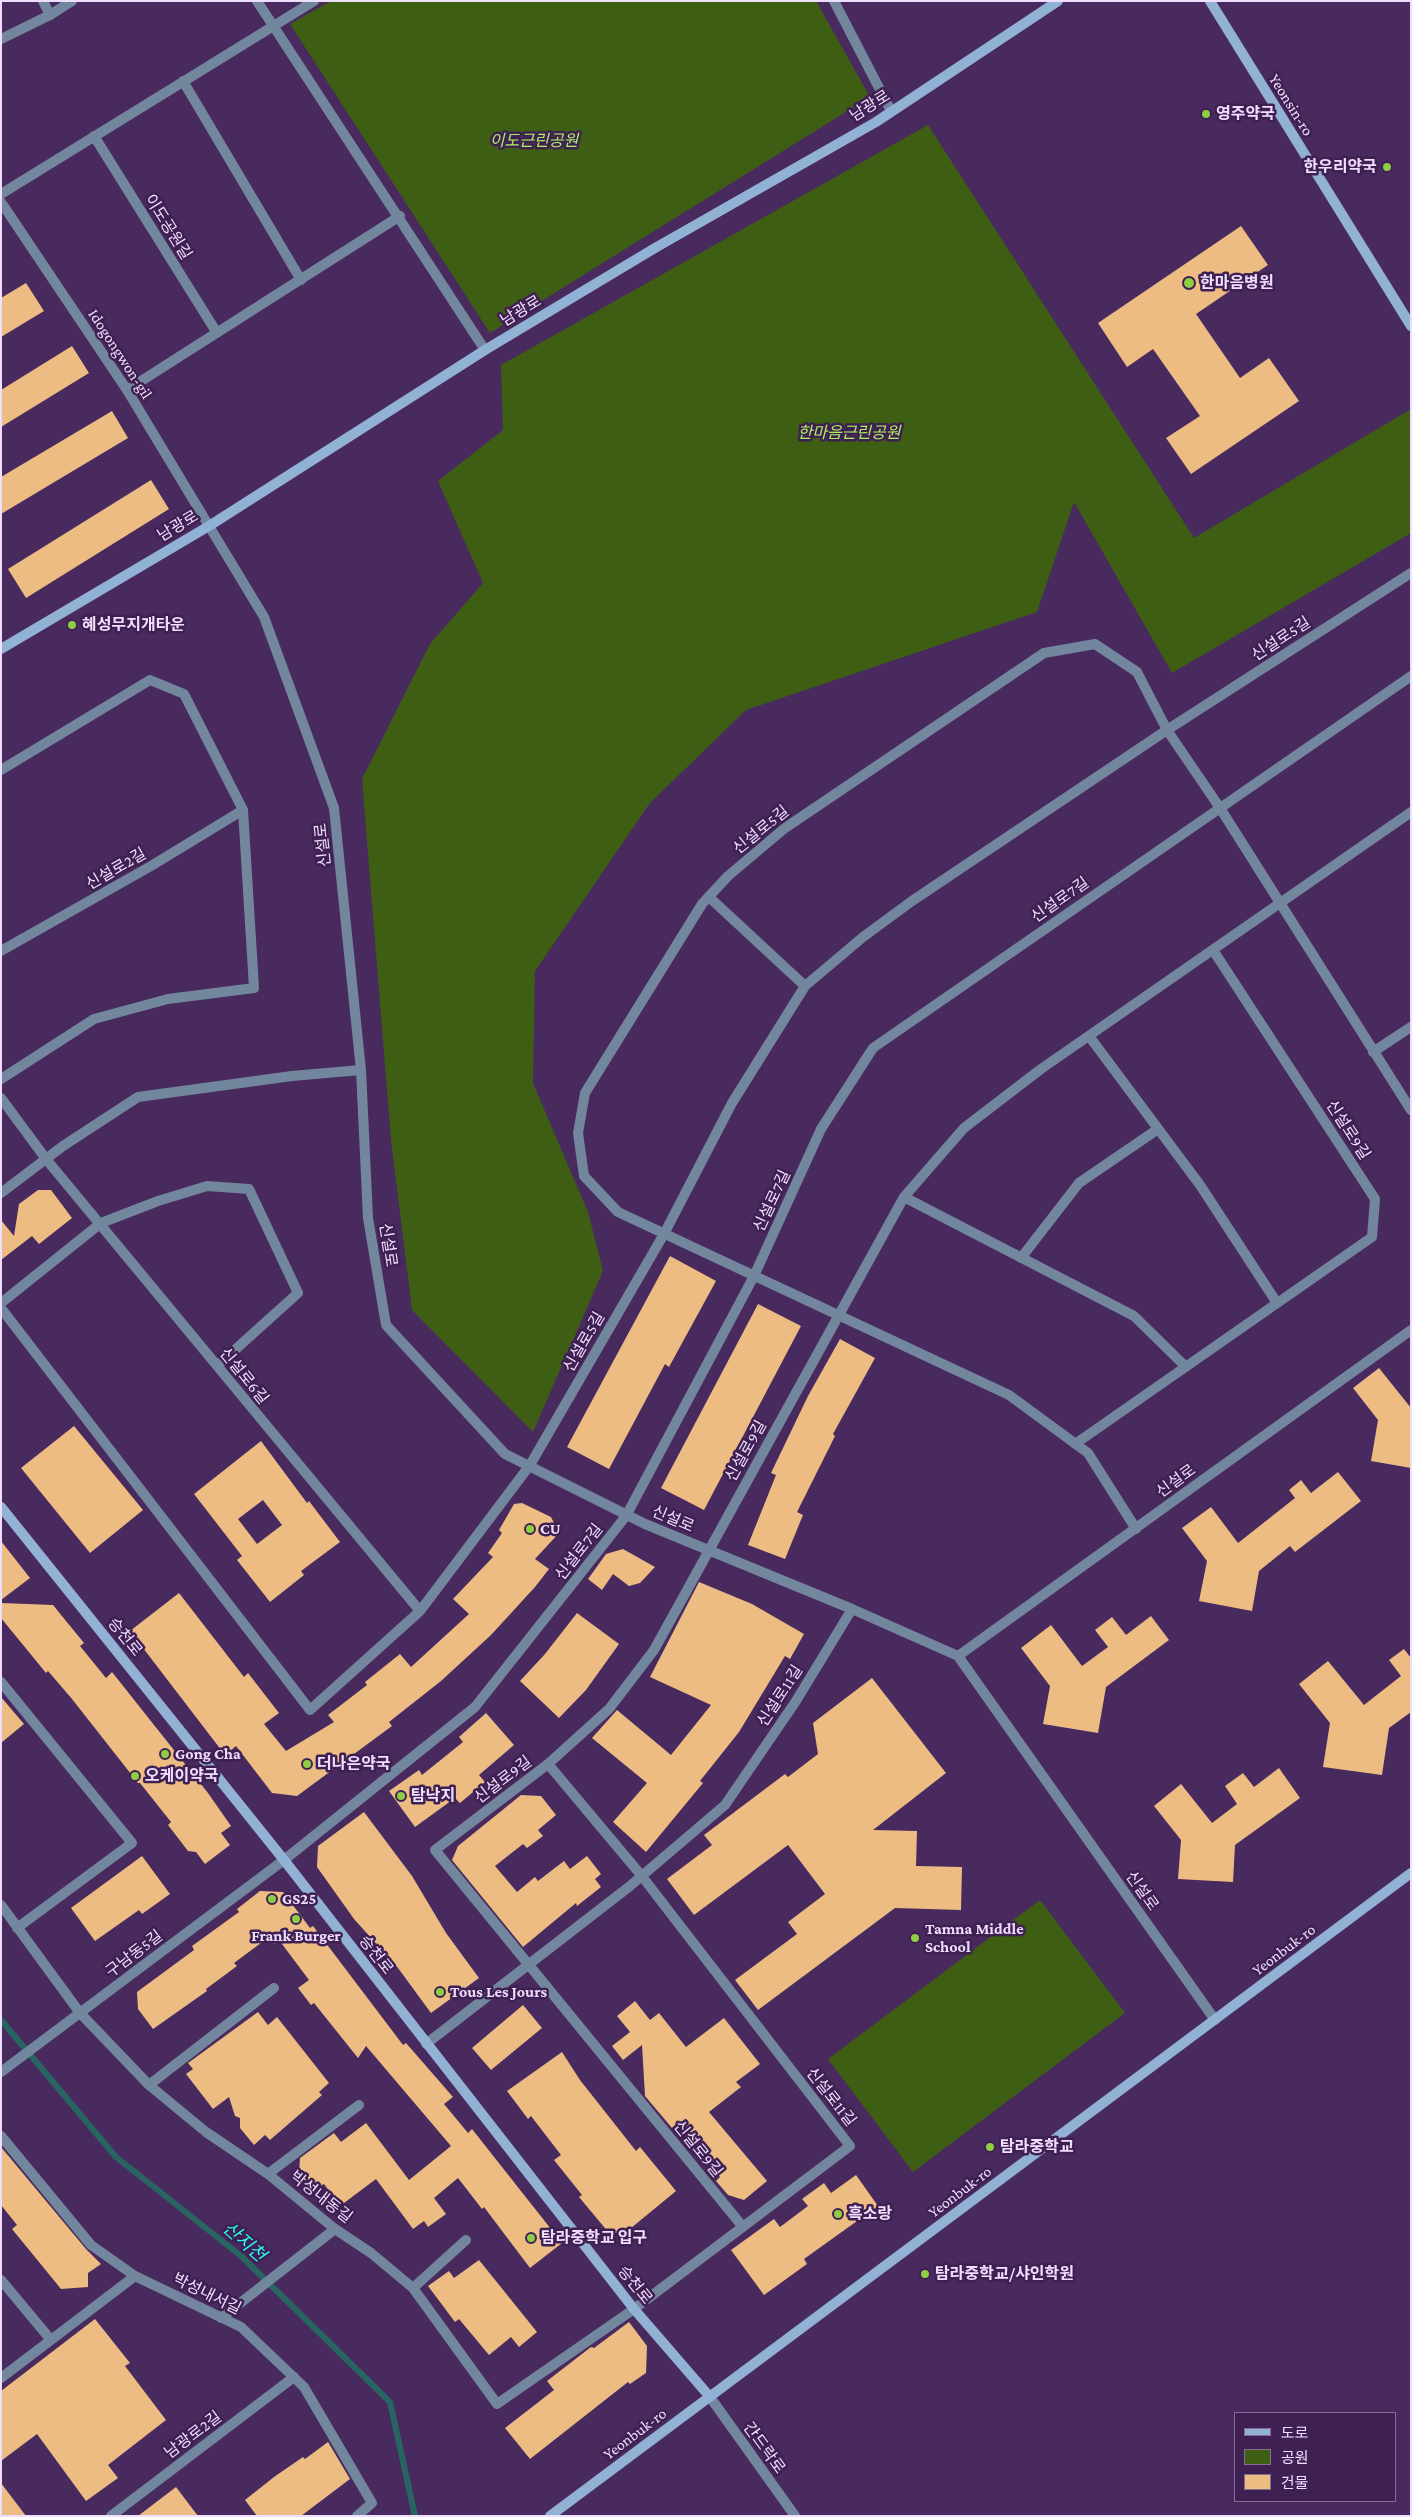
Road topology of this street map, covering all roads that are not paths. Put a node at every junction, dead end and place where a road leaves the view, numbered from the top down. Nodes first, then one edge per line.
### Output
1 (44, 1) edge
2 (72, 1) edge
3 (257, 1) edge
4 (314, 1) edge
5 (834, 1) edge
6 (1058, 1) edge
7 (1210, 1) edge
8 (50, 15) junction
9 (272, 25) junction
10 (1, 39) edge
11 (183, 81) junction
12 (891, 110) junction
13 (94, 136) junction
14 (1, 194) edge
15 (1, 202) edge
16 (400, 216) junction
17 (301, 280) junction
18 (1411, 326) edge
19 (217, 333) junction
20 (486, 350) junction
21 (127, 390) junction
22 (209, 526) junction
23 (1411, 573) edge
24 (1, 649) edge
25 (1411, 676) edge
26 (1167, 730) junction
27 (1, 770) edge
28 (1220, 808) junction
29 (243, 810) junction
30 (1411, 812) edge
31 (709, 897) junction
32 (1279, 904) junction
33 (1, 950) edge
34 (1213, 950) junction
35 (805, 986) junction
36 (1411, 1027) edge
37 (1089, 1036) junction
38 (1373, 1052) junction
39 (361, 1070) junction
40 (1, 1079) edge
41 (1, 1098) edge
42 (1411, 1110) edge
43 (1158, 1129) junction
44 (46, 1159) junction
45 (1, 1193) edge
46 (904, 1197) junction
47 (101, 1223) junction
48 (664, 1234) junction
49 (1021, 1258) junction
50 (754, 1276) junction
51 (1, 1303) edge
52 (1277, 1303) junction
53 (1, 1308) edge
54 (838, 1315) junction
55 (1411, 1330) edge
56 (217, 1366) junction
57 (1186, 1367) junction
58 (1075, 1444) junction
59 (530, 1465) junction
60 (1, 1506) edge
61 (626, 1516) junction
62 (1136, 1529) junction
63 (709, 1551) junction
64 (852, 1609) junction
65 (420, 1612) junction
66 (958, 1656) junction
67 (1, 1682) edge
68 (548, 1764) junction
69 (284, 1860) junction
70 (1411, 1873) edge
71 (641, 1875) junction
72 (1, 1905) edge
73 (16, 1928) junction
74 (528, 1965) junction
75 (274, 1988) dead end
76 (80, 2013) junction
77 (1215, 2020) junction
78 (426, 2044) junction
79 (1, 2072) edge
80 (149, 2085) junction
81 (358, 2106) dead end
82 (1, 2136) edge
83 (268, 2174) junction
84 (743, 2227) junction
85 (335, 2229) junction
86 (466, 2240) dead end
87 (135, 2276) junction
88 (1, 2280) edge
89 (413, 2288) junction
90 (634, 2309) junction
91 (221, 2318) junction
92 (51, 2340) junction
93 (294, 2377) junction
94 (1, 2378) edge
95 (710, 2397) junction
96 (112, 2516) edge
97 (357, 2516) edge
98 (550, 2516) edge
99 (795, 2516) edge

1 - 8 street
2 - 8 street
3 - 9 street
4 - 9 street
5 - 12 street
6 - 12 main road, 남광로
7 - 18 main road, Yeonsin-ro
8 - 10 street
9 - 11 street
9 - 16 street
11 - 13 street
11 - 17 street
12 - 20 main road, 남광로
13 - 14 street
13 - 19 street, 이도공원길
15 - 21 street, Idogongwon-gil
16 - 17 street
16 - 20 street
17 - 19 street
19 - 21 street
20 - 22 main road, 남광로
21 - 22 street, Idogongwon-gil
22 - 24 main road, 남광로
22 - 39 street, 신설로
23 - 26 street, 신설로5길
25 - 28 street, 신설로7길
26 - 28 street
26 - 31 street, 신설로5길
26 - 35 street, 신설로5길
27 - 29 street
28 - 32 street
28 - 50 street, 신설로7길
29 - 33 street, 신설로2길
29 - 40 street
30 - 32 street, 신설로9길
31 - 35 street
31 - 48 street, 신설로5길
32 - 34 street, 신설로9길
32 - 38 street
34 - 37 street, 신설로9길
34 - 52 street, 신설로9길
35 - 48 street, 신설로5길
36 - 38 street
37 - 43 street
37 - 46 street, 신설로9길
38 - 42 street
39 - 44 street
39 - 59 street, 신설로
41 - 44 street
43 - 49 street
43 - 52 street
44 - 45 street
44 - 47 street, 신설로6길
46 - 49 street
46 - 54 street, 신설로9길
47 - 51 street
47 - 56 street, 신설로6길
47 - 56 street
48 - 50 street
48 - 59 street, 신설로5길
49 - 57 street
50 - 54 street
50 - 61 street, 신설로7길
52 - 57 street, 신설로9길
53 - 65 street, 신설로5길
54 - 58 street
54 - 63 street, 신설로9길
55 - 62 street, 신설로
56 - 65 street, 신설로6길
57 - 58 street, 신설로9길
58 - 62 street
59 - 61 street, 신설로
59 - 65 street, 신설로5길
60 - 69 main road, 승천로
61 - 63 street, 신설로
61 - 69 street, 신설로7길
62 - 66 street, 신설로
63 - 64 street, 신설로
63 - 68 street, 신설로9길
64 - 66 street, 신설로
64 - 71 street, 신설로11길
66 - 77 street, 신설로
67 - 73 street
68 - 71 street
68 - 74 street, 신설로9길
69 - 76 street, 구남동5길
69 - 78 main road, 승천로
70 - 77 main road, Yeonbuk-ro
71 - 74 street, 신설로11길
71 - 84 street, 신설로11길
72 - 73 street, 박성내동길
73 - 76 street, 박성내동길
74 - 78 street, 신설로11길
74 - 84 street, 신설로9길
75 - 80 street
76 - 79 street, 구남동5길
76 - 80 street, 박성내동길
77 - 95 main road, Yeonbuk-ro
78 - 90 main road, 승천로
80 - 83 street, 박성내동길
81 - 83 street
82 - 87 street, 박성내서길
83 - 85 street, 박성내동길
84 - 90 street, 신설로11길
85 - 89 street, 박성내동길
85 - 91 street
86 - 89 street
87 - 91 street, 박성내서길
87 - 92 street
88 - 92 street
89 - 90 street, 박성내동길
90 - 95 main road, 승천로
91 - 93 street, 박성내서길
92 - 94 street
93 - 96 street, 남광로2길
93 - 97 street, 박성내서길
95 - 98 main road, Yeonbuk-ro
95 - 99 street, 간드락로

